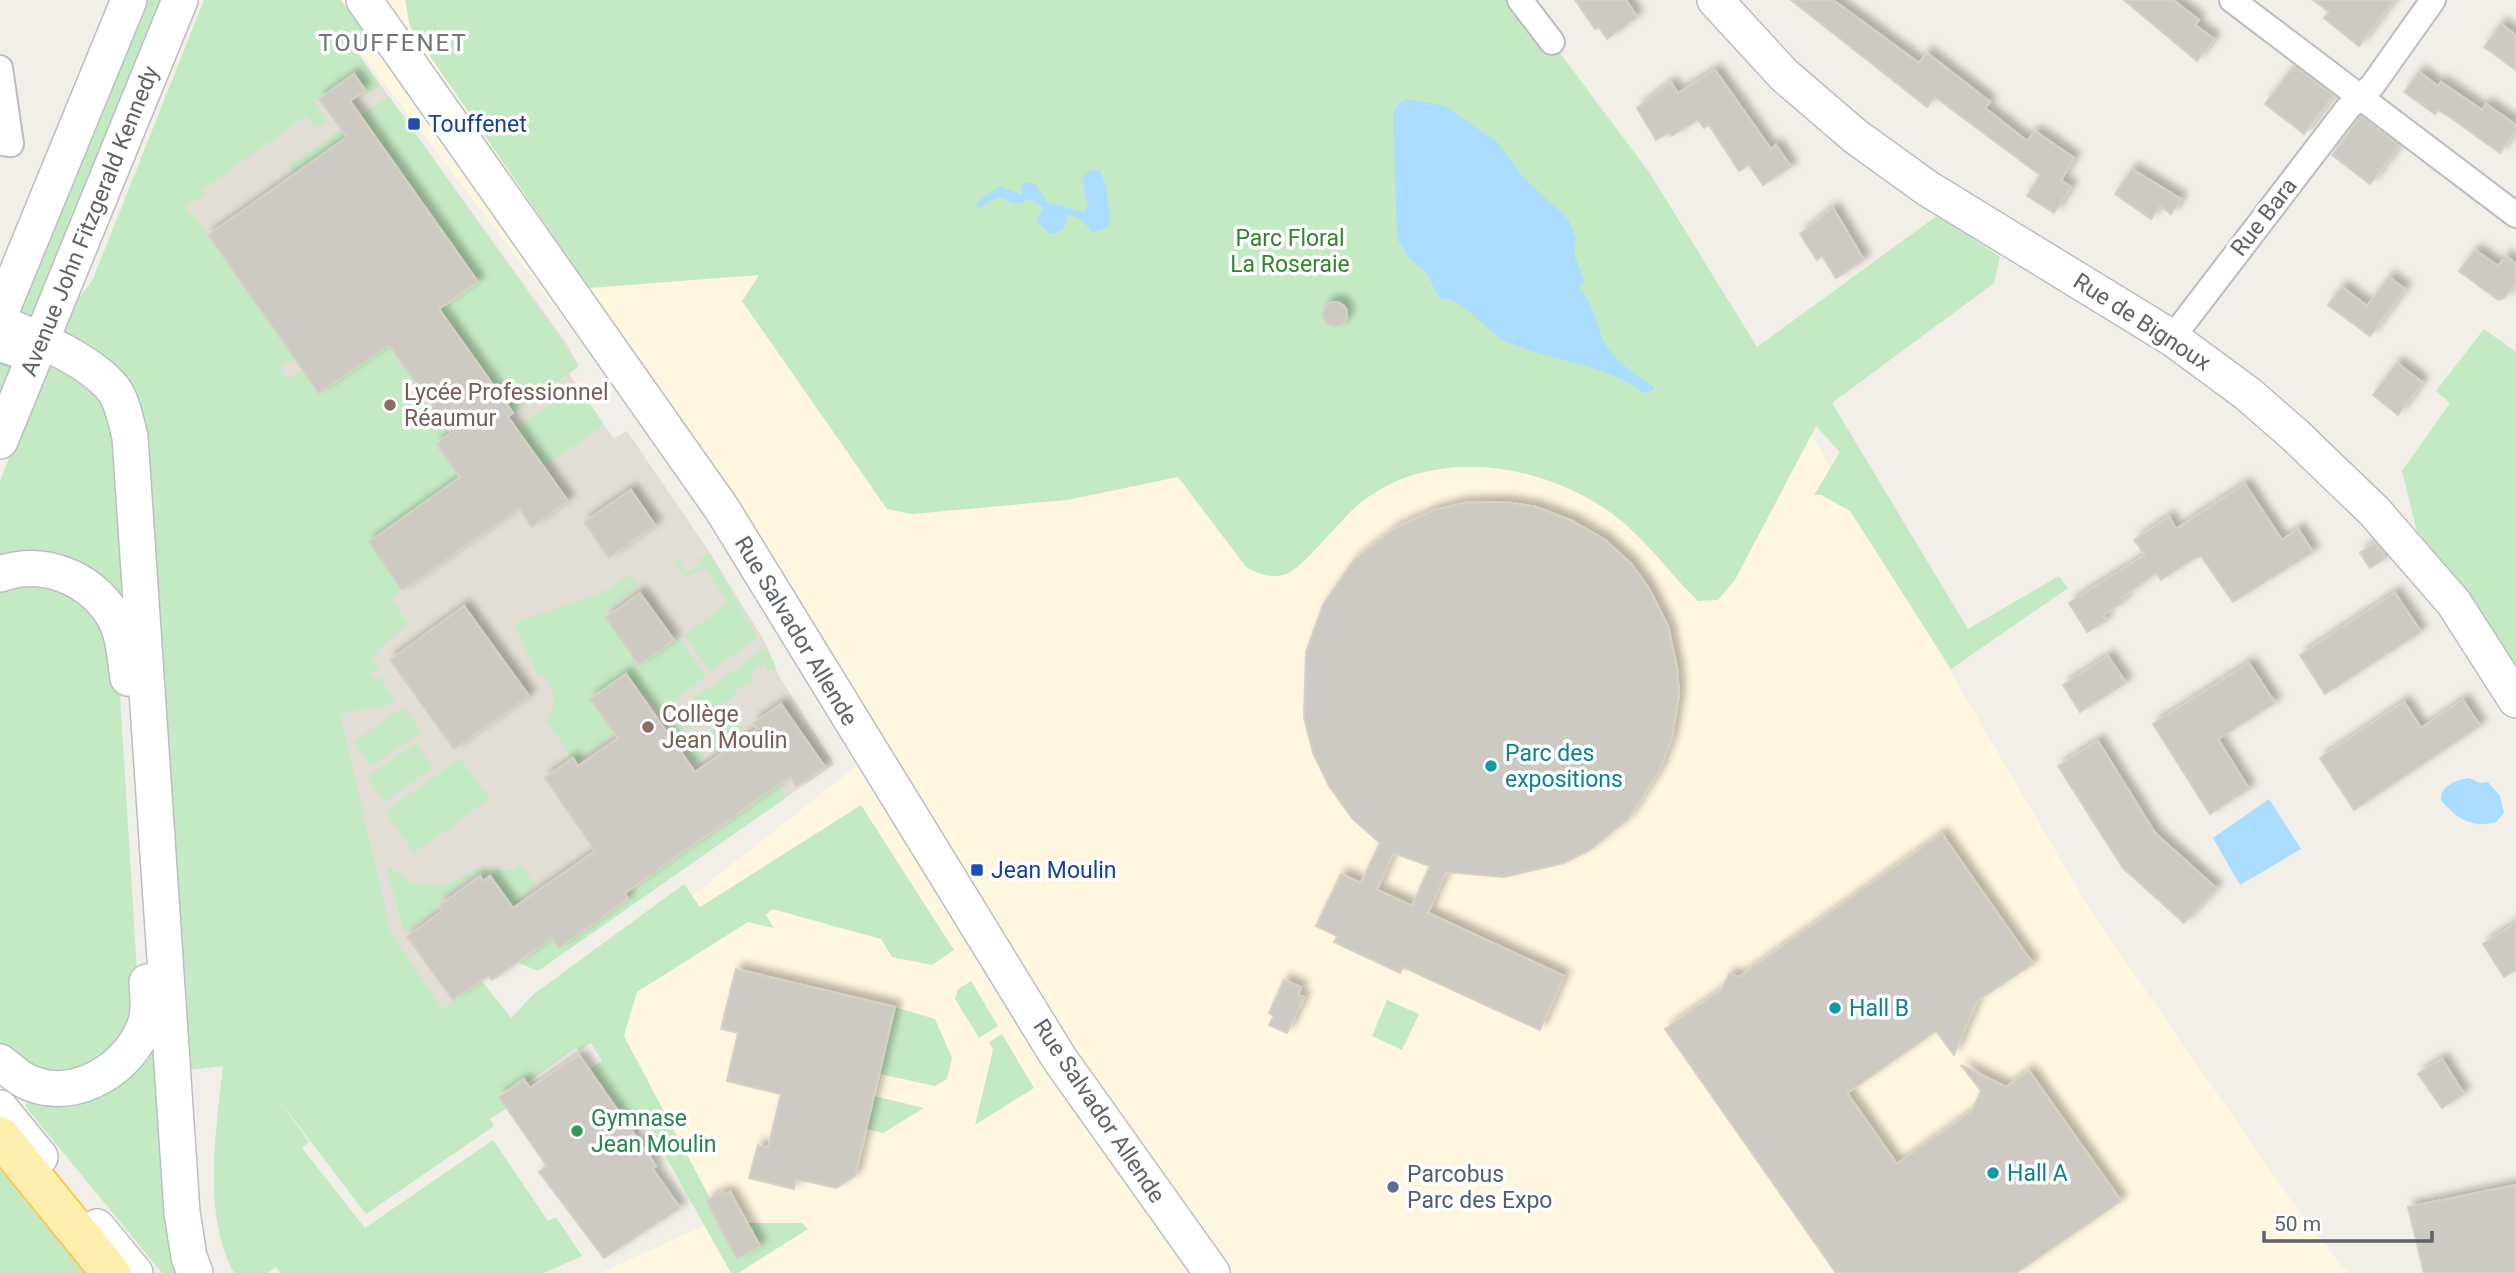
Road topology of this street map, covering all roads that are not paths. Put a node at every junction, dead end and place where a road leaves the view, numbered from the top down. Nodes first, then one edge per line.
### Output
1 (129, 0) edge
2 (180, 0) edge
3 (364, 0) edge
4 (1520, 0) edge
5 (1715, 0) edge
6 (2232, 0) edge
7 (2433, 0) edge
8 (1552, 42) dead end
9 (0, 68) edge
10 (2358, 97) junction
11 (0, 143) edge
12 (2516, 215) edge
13 (0, 314) edge
14 (0, 323) edge
15 (2172, 338) junction
16 (0, 349) edge
17 (37, 351) junction
18 (0, 441) edge
19 (0, 574) edge
20 (2516, 700) edge
21 (0, 1062) edge
22 (0, 1108) edge
23 (0, 1136) edge
24 (111, 1273) edge
25 (135, 1273) edge
26 (195, 1273) edge
27 (1212, 1273) edge

1 - 13 main road, Avenue John Fitzgerald Kennedy
2 - 17 main road, Avenue John Fitzgerald Kennedy
3 - 27 main road, Rue Salvador Allende
4 - 8 street
5 - 15 main road, Rue de Bignoux
6 - 10 street
7 - 10 street, Rue Bara
9 - 11 street
10 - 12 street
10 - 15 street, Rue Bara
14 - 17 main road
15 - 20 main road, Rue de Bignoux
16 - 17 street
17 - 18 main road, Avenue John Fitzgerald Kennedy
17 - 26 main road
19 - 21 main road
22 - 25 main road
23 - 24 main road

